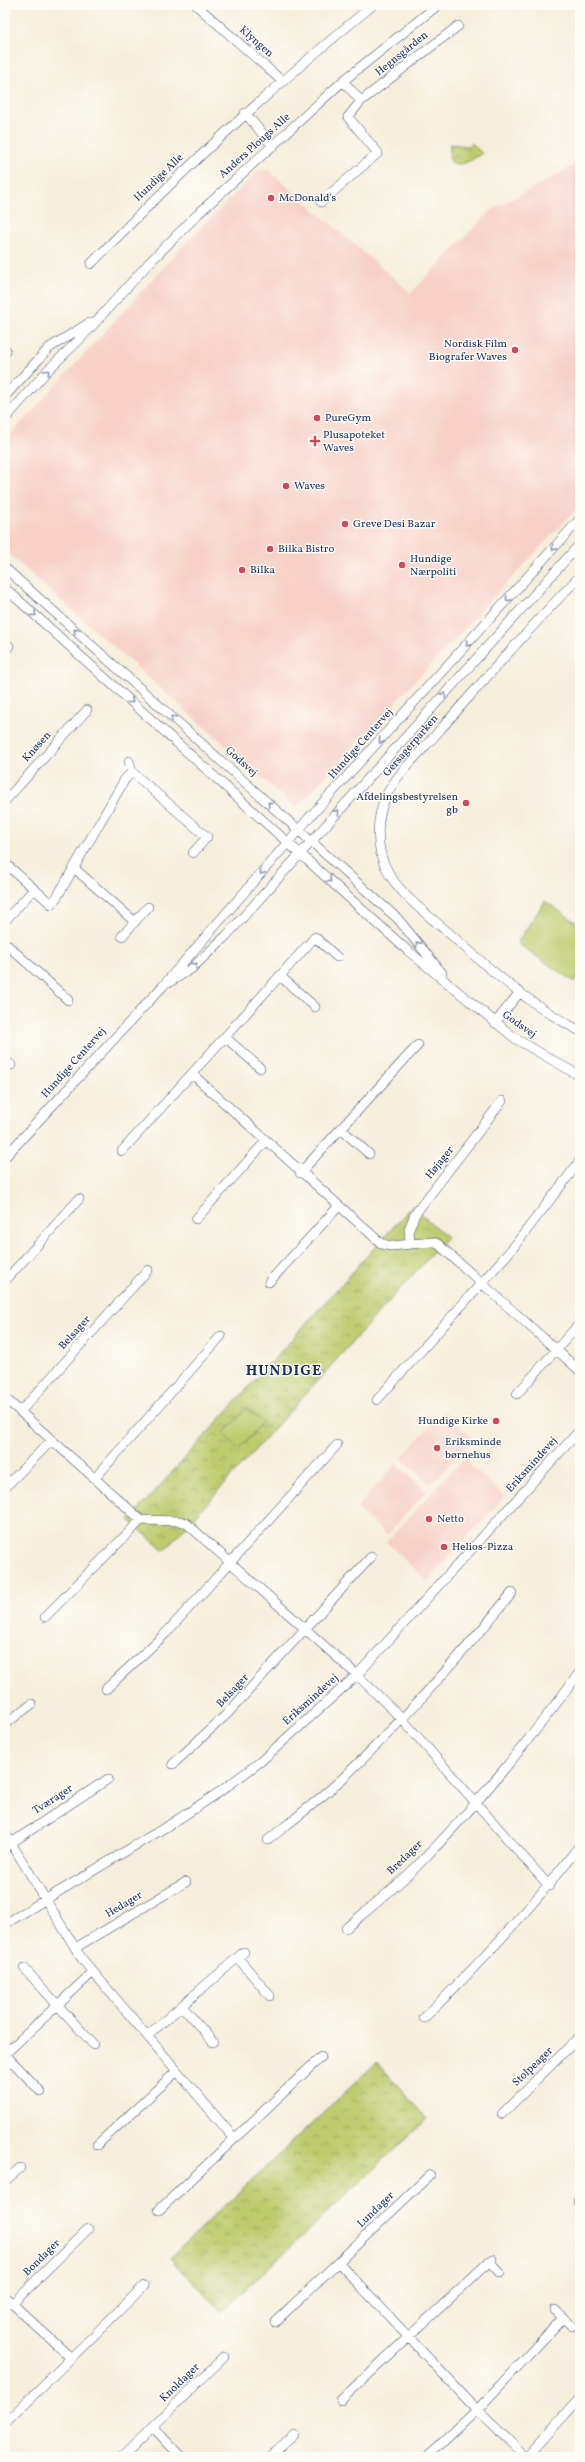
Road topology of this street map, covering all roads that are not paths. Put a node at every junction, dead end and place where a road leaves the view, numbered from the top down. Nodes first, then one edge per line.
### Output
1 (196, 5) edge
2 (373, 5) edge
3 (438, 5) edge
4 (458, 26) dead end
5 (282, 80) junction
6 (343, 82) junction
7 (361, 101) junction
8 (245, 113) junction
9 (273, 146) junction
10 (321, 202) dead end
11 (92, 264) dead end
12 (99, 316) junction
13 (5, 396) edge
14 (5, 419) edge
15 (580, 519) edge
16 (580, 544) edge
17 (5, 568) edge
18 (580, 576) edge
19 (5, 588) edge
20 (87, 710) dead end
21 (129, 761) dead end
22 (132, 772) junction
23 (5, 801) edge
24 (299, 830) junction
25 (311, 840) junction
26 (288, 843) junction
27 (193, 853) dead end
28 (300, 853) junction
29 (5, 863) edge
30 (74, 868) junction
31 (34, 889) junction
32 (148, 907) dead end
33 (5, 921) edge
34 (135, 922) junction
35 (122, 936) dead end
36 (5, 943) edge
37 (337, 957) dead end
38 (280, 976) junction
39 (452, 984) junction
40 (162, 987) junction
41 (520, 992) junction
42 (68, 1000) dead end
43 (315, 1007) dead end
44 (495, 1023) junction
45 (580, 1031) edge
46 (225, 1037) junction
47 (418, 1045) dead end
48 (260, 1068) dead end
49 (192, 1074) junction
50 (580, 1076) edge
51 (502, 1101) dead end
52 (341, 1129) junction
53 (266, 1141) junction
54 (122, 1151) dead end
55 (369, 1154) dead end
56 (5, 1157) edge
57 (580, 1161) edge
58 (300, 1172) junction
59 (78, 1199) dead end
60 (338, 1207) junction
61 (196, 1218) dead end
62 (410, 1244) junction
63 (148, 1270) dead end
64 (5, 1281) edge
65 (269, 1282) dead end
66 (483, 1283) junction
67 (580, 1323) edge
68 (221, 1336) dead end
69 (556, 1350) junction
70 (580, 1370) edge
71 (517, 1394) dead end
72 (5, 1398) edge
73 (377, 1400) dead end
74 (20, 1412) junction
75 (580, 1430) edge
76 (51, 1441) junction
77 (337, 1445) dead end
78 (95, 1478) junction
79 (5, 1487) edge
80 (141, 1520) junction
81 (371, 1557) dead end
82 (230, 1562) junction
83 (512, 1593) dead end
84 (45, 1617) dead end
85 (306, 1630) junction
86 (580, 1672) edge
87 (357, 1675) junction
88 (106, 1689) dead end
89 (32, 1704) dead end
90 (402, 1719) junction
91 (5, 1724) edge
92 (173, 1764) dead end
93 (108, 1779) dead end
94 (477, 1802) junction
95 (5, 1833) edge
96 (268, 1840) dead end
97 (9, 1844) edge
98 (580, 1845) edge
99 (186, 1882) dead end
100 (549, 1886) junction
101 (46, 1900) junction
102 (5, 1924) edge
103 (346, 1928) dead end
104 (75, 1948) junction
105 (24, 1968) dead end
106 (92, 1972) junction
107 (270, 1996) dead end
108 (58, 2005) junction
109 (182, 2006) junction
110 (424, 2018) dead end
111 (147, 2036) junction
112 (580, 2036) edge
113 (213, 2042) dead end
114 (93, 2044) dead end
115 (5, 2054) edge
116 (321, 2057) dead end
117 (177, 2071) junction
118 (41, 2092) dead end
119 (502, 2114) dead end
120 (234, 2138) junction
121 (97, 2145) dead end
122 (20, 2168) dead end
123 (430, 2175) dead end
124 (5, 2181) edge
125 (159, 2210) dead end
126 (88, 2229) dead end
127 (339, 2263) junction
128 (500, 2273) dead end
129 (144, 2286) dead end
130 (5, 2297) edge
131 (13, 2304) junction
132 (555, 2310) dead end
133 (563, 2318) junction
134 (274, 2322) dead end
135 (572, 2326) dead end
136 (408, 2336) junction
137 (70, 2357) junction
138 (224, 2357) dead end
139 (580, 2398) edge
140 (341, 2400) dead end
141 (477, 2410) junction
142 (5, 2423) edge
143 (152, 2427) junction
144 (294, 2434) dead end
145 (122, 2457) edge
146 (180, 2457) edge
147 (269, 2457) edge
148 (427, 2457) edge
149 (527, 2457) edge

1 - 5 street, Klyngen
2 - 5 street, Hundige Alle
3 - 6 street, Anders Plougs Alle
4 - 7 street, Hegnsgården
5 - 8 street, Hundige Alle
6 - 7 street
6 - 9 street, Anders Plougs Alle
7 - 10 street, Hegnsgården
8 - 9 street
8 - 11 street, Hundige Alle
9 - 12 street, Anders Plougs Alle
12 - 13 street, Anders Plougs Alle
14 -> 12 street, Anders Plougs Alle
15 -> 24 street, Hundige Centervej
25 -> 16 street, Hundige Centervej
24 -> 17 street, Godsvej
18 - 41 street, Gersagerparken
19 -> 26 street, Godsvej
20 - 23 street, Knøsen
21 - 22 street
22 - 27 street
22 - 30 street
24 - 25 street, Godsvej
24 - 26 street, Hundige Centervej
25 - 28 street, Hundige Centervej
39 -> 25 street, Godsvej
26 - 28 street, Godsvej
26 -> 40 street, Hundige Centervej
28 -> 39 street, Godsvej
40 -> 28 street, Hundige Centervej
29 - 31 street
30 - 31 street
30 - 34 street
31 - 33 street
32 - 34 street
34 - 35 street
36 - 42 street
37 - 38 street
38 - 43 street
38 - 46 street
39 - 44 street, Godsvej
40 - 56 street, Hundige Centervej
41 - 44 street
41 - 45 street, Gersagerparken
44 - 50 street, Godsvej
46 - 48 street
46 - 49 street
47 - 52 street
49 - 53 street
49 - 54 street
51 - 62 street, Højager
52 - 55 street
52 - 58 street
53 - 58 street
53 - 61 street
57 - 66 street
58 - 60 street
59 - 64 street
60 - 62 street
60 - 65 street
62 - 66 street
63 - 74 street, Belsager
66 - 69 street
66 - 73 street
67 - 69 street
68 - 78 street
69 - 70 street
69 - 71 street
72 - 74 street
74 - 76 street
75 - 87 street, Eriksmindevej
76 - 78 street
76 - 79 street
77 - 82 street
78 - 80 street
80 - 82 street
80 - 84 street
81 - 85 street, Belsager
82 - 85 street
82 - 88 street
83 - 90 street
85 - 87 street
85 - 92 street, Belsager
86 - 94 street, Bredager
87 - 90 street
87 - 101 street, Eriksmindevej
89 - 91 street
90 - 94 street
90 - 96 street
93 - 97 street, Tværager
94 - 100 street
94 - 103 street, Bredager
95 - 97 street
97 - 101 street
98 - 100 street
99 - 104 street, Hedager
100 - 110 street
101 - 102 street, Eriksmindevej
101 - 104 street
104 - 106 street
105 - 108 street
106 - 108 street
106 - 111 street
107 - 109 street
108 - 114 street
108 - 115 street
109 - 111 street
109 - 113 street
111 - 117 street
112 - 119 street, Stolpeager
115 - 118 street
116 - 120 street
117 - 120 street
117 - 121 street
120 - 125 street
122 - 124 street
123 - 127 street, Lundager
126 - 131 street, Bondager
127 - 134 street, Lundager
127 - 136 street
128 - 136 street
129 - 137 street
130 - 131 street
131 - 137 street
132 - 133 street
133 - 135 street
133 - 141 street
136 - 140 street
136 - 141 street
137 - 142 street
138 - 143 street, Knoldager
139 - 149 street
141 - 148 street
141 - 149 street
143 - 145 street, Knoldager
143 - 146 street
144 - 147 street

